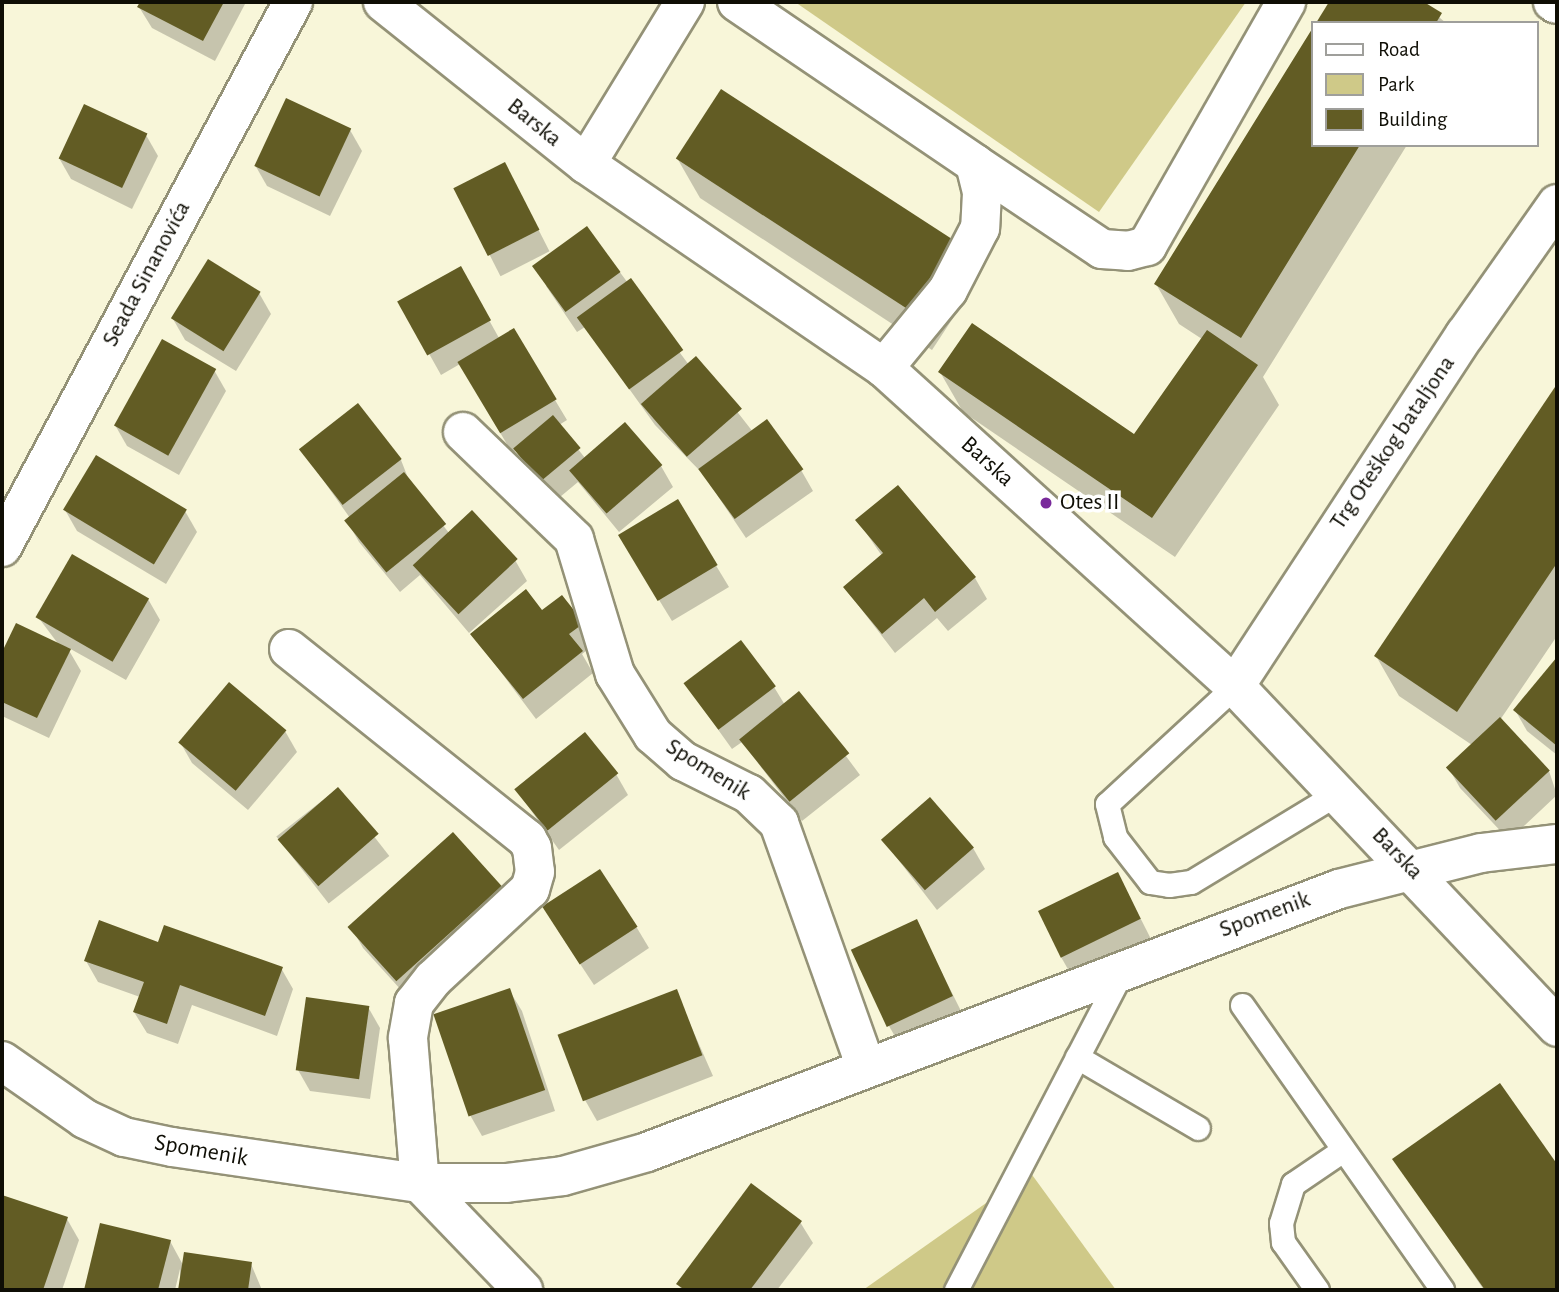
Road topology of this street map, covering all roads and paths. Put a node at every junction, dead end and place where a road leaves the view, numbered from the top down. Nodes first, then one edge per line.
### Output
1 (293, 2) edge
2 (383, 2) edge
3 (685, 2) edge
4 (737, 2) edge
5 (1286, 2) edge
6 (586, 164) junction
7 (975, 164) junction
8 (1557, 204) edge
9 (884, 368) junction
10 (463, 432) dead end
11 (2, 547) edge
12 (289, 649) dead end
13 (1235, 686) junction
14 (1338, 793) junction
15 (1557, 844) edge
16 (1412, 869) junction
17 (1123, 968) junction
18 (1242, 1006) dead end
19 (1557, 1027) edge
20 (1077, 1057) junction
21 (2, 1061) edge
22 (866, 1067) junction
23 (1198, 1128) dead end
24 (1343, 1150) junction
25 (421, 1183) junction
26 (523, 1290) edge
27 (956, 1290) edge
28 (1317, 1290) edge
29 (1442, 1290) edge

1 - 11 street, Seada Sinanovića
2 - 6 street, Barska
3 - 6 street
4 - 7 street
5 - 7 street
6 - 9 street, Barska
7 - 9 street
8 - 13 street, Trg Oteškog bataljona
9 - 13 street, Barska
10 - 22 street, Spomenik
12 - 25 street
13 - 14 street, Barska
13 - 14 lane
14 - 16 street, Barska
15 - 16 street, Spomenik
16 - 17 street, Spomenik
16 - 19 street, Barska
17 - 20 lane
17 - 22 street, Spomenik
18 - 24 lane
20 - 23 lane
20 - 27 lane
21 - 25 street, Spomenik
22 - 25 street, Spomenik
24 - 28 lane
24 - 29 lane
25 - 26 street

